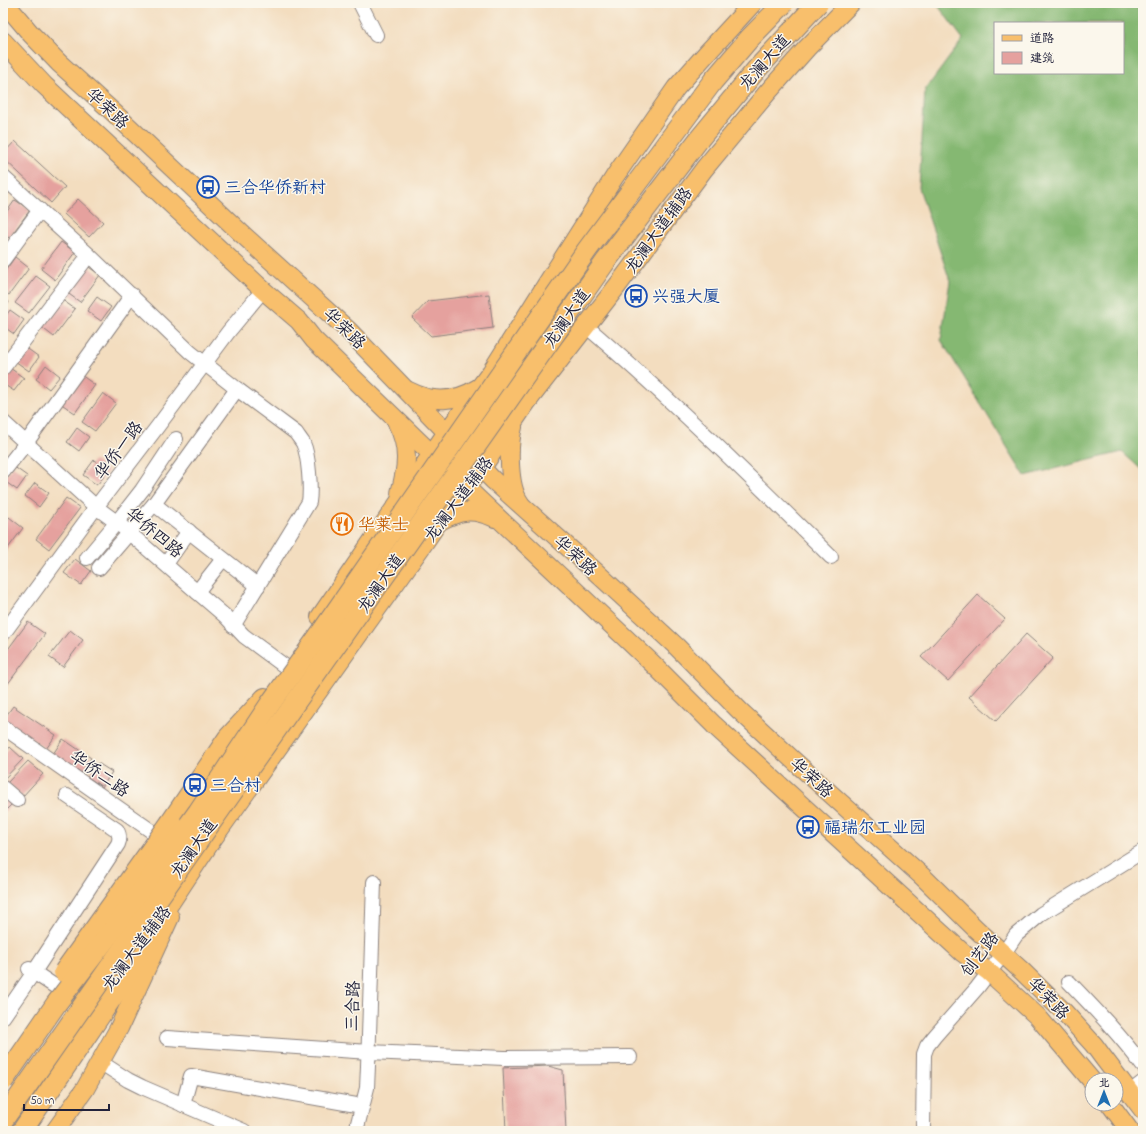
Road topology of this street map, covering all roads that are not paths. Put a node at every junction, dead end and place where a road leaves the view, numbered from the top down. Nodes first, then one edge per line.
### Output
1 (5, 3) edge
2 (360, 3) edge
3 (752, 3) edge
4 (784, 3) edge
5 (818, 3) edge
6 (851, 3) edge
7 (376, 35) dead end
8 (3, 41) edge
9 (3, 178) edge
10 (40, 210) junction
11 (89, 255) junction
12 (3, 260) edge
13 (263, 290) junction
14 (132, 295) junction
15 (586, 326) junction
16 (205, 363) junction
17 (3, 368) edge
18 (491, 372) junction
19 (480, 386) junction
20 (237, 389) junction
21 (405, 389) junction
22 (528, 402) junction
23 (394, 417) junction
24 (3, 423) edge
25 (514, 423) junction
26 (158, 426) junction
27 (447, 432) junction
28 (176, 439) junction
29 (26, 443) junction
30 (192, 451) junction
31 (432, 454) junction
32 (481, 468) junction
33 (3, 472) edge
34 (465, 486) junction
35 (400, 500) junction
36 (154, 504) junction
37 (96, 507) junction
38 (523, 507) junction
39 (500, 520) junction
40 (117, 522) junction
41 (438, 523) junction
42 (189, 531) junction
43 (129, 533) junction
44 (831, 557) dead end
45 (87, 558) dead end
46 (223, 559) junction
47 (166, 564) junction
48 (99, 568) dead end
49 (258, 586) junction
50 (197, 592) junction
51 (233, 626) junction
52 (3, 634) edge
53 (286, 667) junction
54 (265, 698) junction
55 (3, 728) edge
56 (3, 788) edge
57 (67, 796) dead end
58 (16, 800) dead end
59 (177, 846) junction
60 (206, 850) junction
61 (1143, 851) edge
62 (192, 871) junction
63 (374, 882) dead end
64 (161, 917) junction
65 (1004, 954) junction
66 (32, 970) junction
67 (989, 972) junction
68 (1069, 982) dead end
69 (68, 995) junction
70 (3, 1018) edge
71 (167, 1038) dead end
72 (369, 1052) junction
73 (3, 1057) edge
74 (630, 1057) dead end
75 (100, 1062) junction
76 (1143, 1066) edge
77 (1084, 1072) edge
78 (3, 1081) edge
79 (1137, 1087) edge
80 (3, 1088) edge
81 (183, 1105) junction
82 (362, 1106) junction
83 (1143, 1110) edge
84 (1116, 1112) edge
85 (3, 1120) edge
86 (4, 1131) edge
87 (22, 1131) edge
88 (55, 1131) edge
89 (244, 1131) edge
90 (356, 1131) edge
91 (923, 1131) edge
92 (1130, 1131) edge

1 - 21 main road, 华荣路
2 - 7 street
3 - 18 main road, 龙澜大道辅路
4 - 78 highway, 龙澜大道, bridge
5 - 85 highway, 龙澜大道, bridge
6 - 15 main road, 龙澜大道辅路
8 - 13 main road, 华荣路
9 - 10 street
10 - 11 street
10 - 12 street
11 - 14 street
11 - 17 street
13 - 16 street, 华侨一路
13 - 23 main road, 华荣路
14 - 16 street
14 - 29 street
15 - 22 main road, 龙澜大道辅路
15 - 44 street
16 - 20 street
16 - 26 street, 华侨一路
18 - 19 main road, 龙澜大道辅路
18 - 22 main road
19 - 21 main road
19 - 27 main road, 龙澜大道辅路
20 - 30 street
20 - 49 street
21 - 27 main road, 华荣路
22 - 25 main road, 龙澜大道辅路
23 - 31 main road, 华荣路
23 - 35 main road
24 - 29 street, 华侨四路
25 - 32 main road, 龙澜大道辅路
25 - 38 main road
26 - 28 street
26 - 37 street, 华侨一路
27 - 31 main road, 龙澜大道辅路
27 - 32 main road, 华荣路
28 - 30 street
28 - 40 street
29 - 33 street
29 - 37 street, 华侨四路
30 - 36 street
31 - 34 main road, 华荣路
31 - 35 main road, 龙澜大道辅路
32 - 34 main road, 龙澜大道辅路
32 - 38 main road, 华荣路
34 - 39 main road, 华荣路
34 - 41 main road, 龙澜大道辅路
35 - 41 main road
35 - 53 main road, 龙澜大道辅路
36 - 42 street
36 - 43 street
37 - 40 street, 华侨四路
37 - 52 street, 华侨一路
38 - 65 main road, 华荣路
39 - 41 main road
39 - 67 main road, 华荣路
40 - 43 street, 华侨四路
40 - 45 street
41 - 60 main road, 龙澜大道辅路
42 - 46 street
42 - 47 street
43 - 47 street, 华侨四路
43 - 48 street
46 - 49 street
46 - 50 street
47 - 50 street, 华侨四路
49 - 51 street
50 - 51 street, 华侨四路
51 - 53 street, 华侨四路
53 - 54 main road, 龙澜大道辅路
54 - 59 main road, 龙澜大道辅路
54 - 73 highway, bridge
55 - 59 street, 华侨二路
56 - 58 street
57 - 66 street
59 - 60 main road
59 - 62 main road
59 - 69 main road, 龙澜大道辅路
60 - 62 main road, 龙澜大道辅路
61 - 65 street, 创艺路
62 - 64 main road, 龙澜大道辅路
62 - 75 main road
63 - 72 street, 三合路
64 - 86 main road, 龙澜大道辅路
64 - 87 highway
65 - 67 street, 创艺路
65 - 79 main road, 华荣路
66 - 69 street
66 - 70 street
67 - 77 main road, 华荣路
67 - 91 street, 创艺路
68 - 76 street
69 - 80 main road, 龙澜大道辅路
71 - 72 street
72 - 74 street
72 - 82 street, 三合路
75 - 81 street
75 - 88 main road
79 - 83 main road, 华荣路
81 - 82 street
81 - 89 street
82 - 90 street, 三合路
84 - 92 main road

